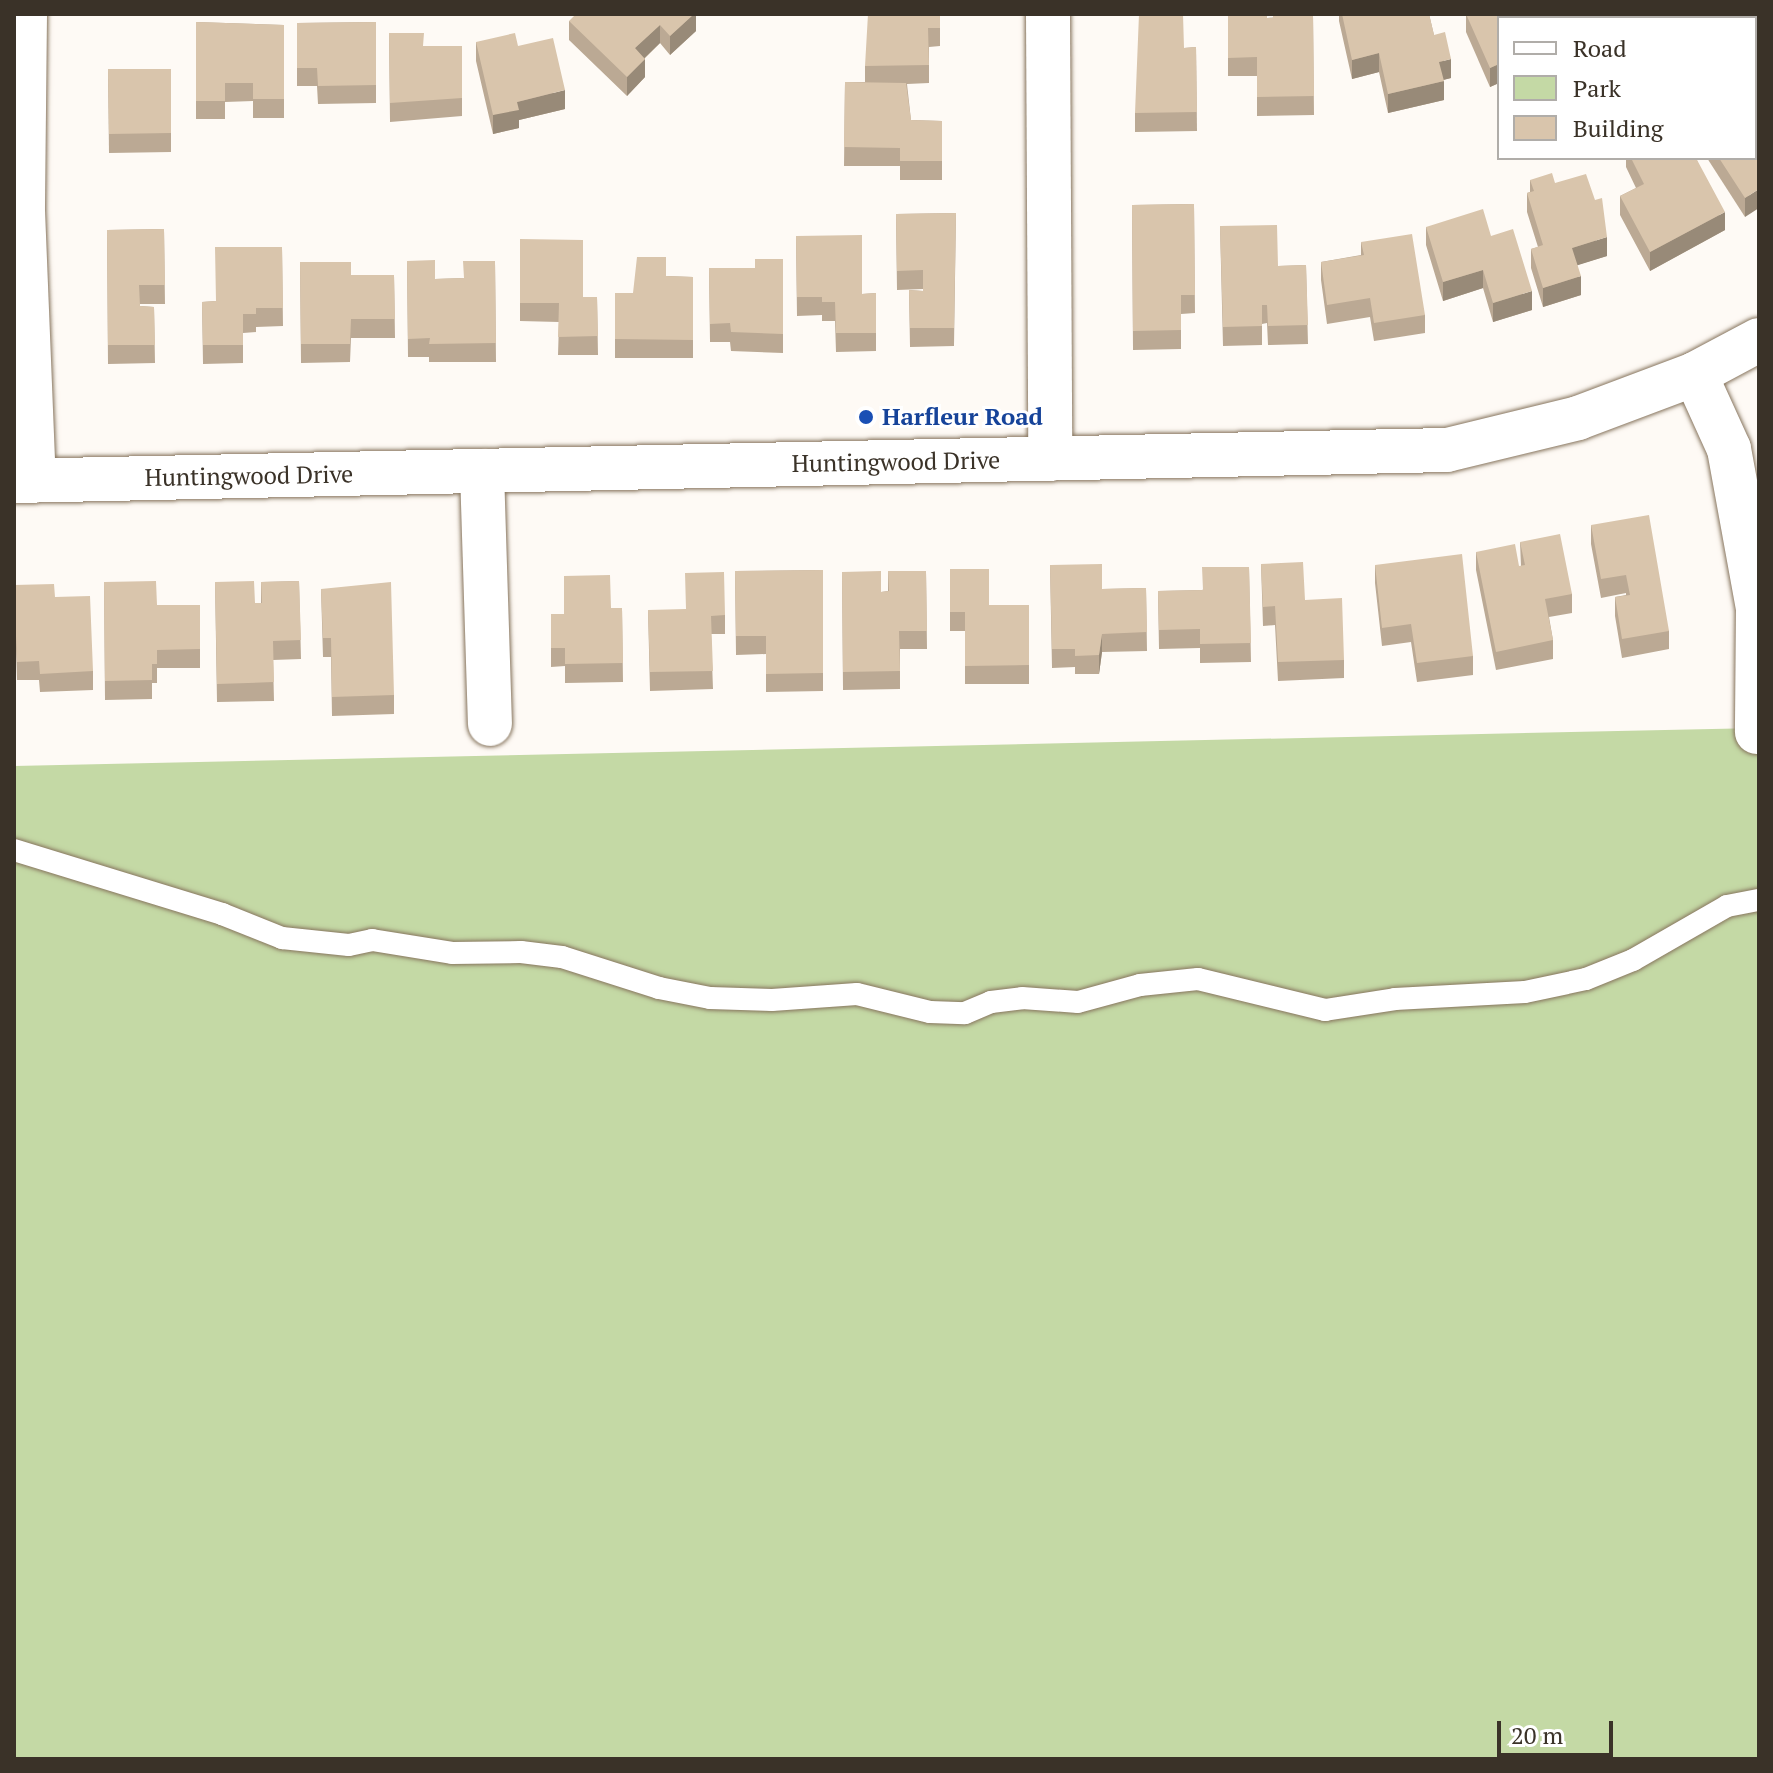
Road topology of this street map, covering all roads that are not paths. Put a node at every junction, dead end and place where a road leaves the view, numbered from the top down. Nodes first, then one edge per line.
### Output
1 (25, 14) edge
2 (1048, 14) edge
3 (1759, 340) edge
4 (1695, 374) junction
5 (1050, 459) junction
6 (482, 471) junction
7 (24, 481) edge
8 (490, 724) dead end
9 (1757, 732) dead end
10 (14, 850) edge
11 (1759, 900) edge

1 - 7 street
2 - 5 street
3 - 4 street, Huntingwood Drive
4 - 5 street, Huntingwood Drive
4 - 9 street
5 - 6 street, Huntingwood Drive
6 - 7 street, Huntingwood Drive
6 - 8 street
10 - 11 lane

